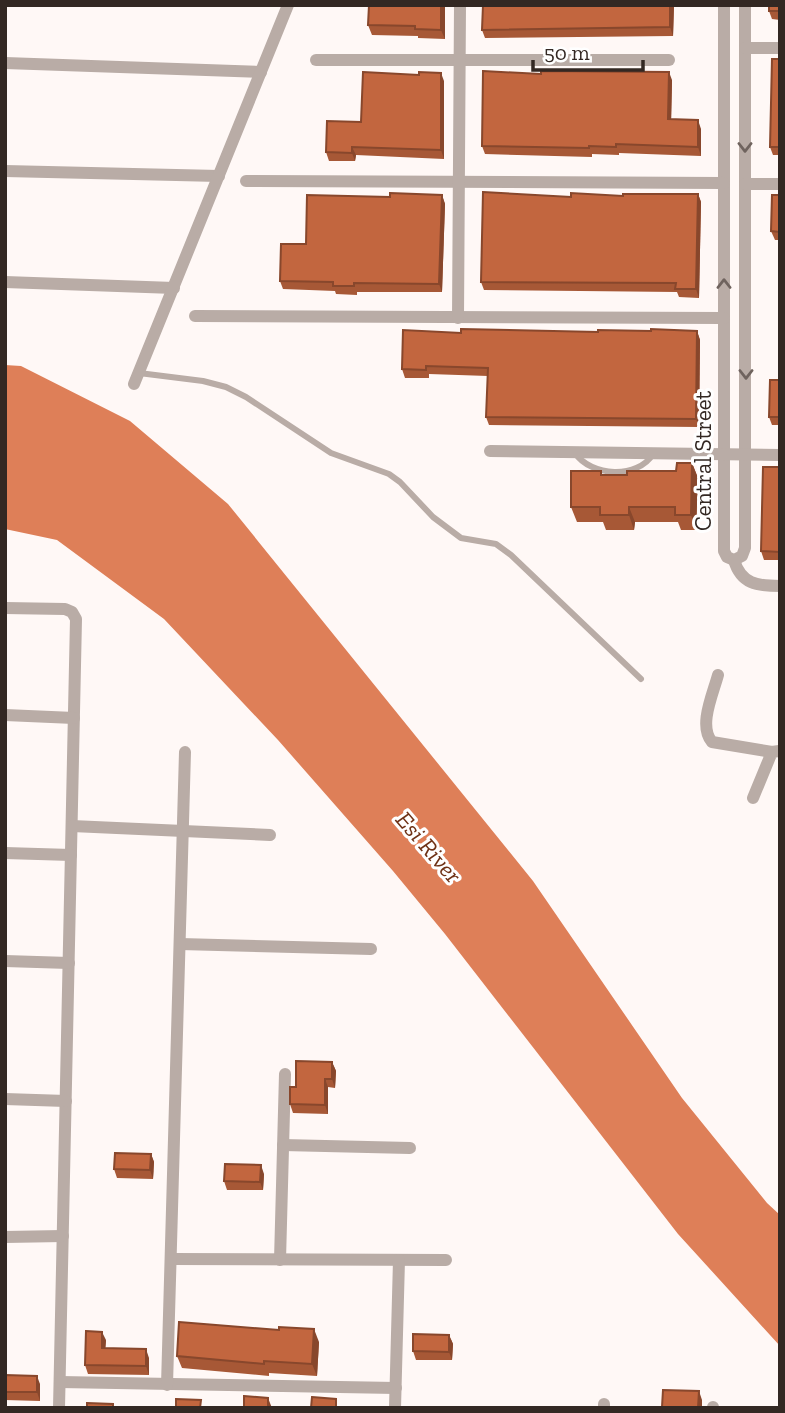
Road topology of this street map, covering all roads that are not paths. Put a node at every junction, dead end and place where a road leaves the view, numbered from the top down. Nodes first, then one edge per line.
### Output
1 (288, 5) edge
2 (460, 5) edge
3 (724, 5) edge
4 (745, 5) edge
5 (745, 48) junction
6 (780, 48) edge
7 (316, 60) dead end
8 (459, 60) junction
9 (669, 60) dead end
10 (5, 63) edge
11 (261, 72) junction
12 (745, 121) junction
13 (724, 122) junction
14 (5, 171) edge
15 (219, 176) junction
16 (246, 181) dead end
17 (458, 182) junction
18 (724, 183) junction
19 (745, 184) junction
20 (780, 184) edge
21 (724, 242) junction
22 (746, 243) junction
23 (5, 282) edge
24 (174, 288) junction
25 (195, 316) dead end
26 (458, 318) junction
27 (724, 318) junction
28 (137, 379) joint
29 (490, 451) dead end
30 (724, 455) junction
31 (780, 455) edge
32 (746, 456) junction
33 (734, 560) junction
34 (780, 586) edge
35 (5, 608) edge
36 (718, 676) dead end
37 (641, 679) dead end
38 (5, 715) edge
39 (74, 718) junction
40 (776, 751) edge
41 (186, 752) dead end
42 (753, 798) dead end
43 (72, 826) junction
44 (184, 831) junction
45 (270, 835) dead end
46 (5, 853) edge
47 (71, 855) junction
48 (180, 944) junction
49 (371, 949) dead end
50 (5, 961) edge
51 (69, 963) junction
52 (285, 1074) dead end
53 (5, 1099) edge
54 (66, 1101) junction
55 (283, 1145) junction
56 (410, 1148) dead end
57 (63, 1236) junction
58 (5, 1237) edge
59 (172, 1258) junction
60 (280, 1260) junction
61 (399, 1260) junction
62 (446, 1260) dead end
63 (60, 1382) junction
64 (167, 1385) junction
65 (396, 1388) junction
66 (59, 1408) edge
67 (395, 1408) edge

1 - 11 street
2 - 8 street
3 - 13 street, Central Street
4 - 5 street, Central Street
5 - 6 street
5 - 12 street, Central Street
7 - 8 street
8 - 9 street
8 - 17 street
10 - 11 street
11 - 15 street
12 - 13 street
12 -> 19 street, Central Street
13 - 18 street, Central Street
14 - 15 street
15 - 24 street
16 - 17 street
17 - 18 street
17 - 26 street
18 - 21 street, Central Street
19 - 20 street
19 - 22 street, Central Street
21 - 22 street
27 -> 21 street, Central Street
22 -> 32 street, Central Street
23 - 24 street
24 - 28 street
25 - 26 street
26 - 27 street
27 - 30 street, Central Street
28 - 37 lane
29 - 30 street
30 - 32 street
30 - 33 street, Central Street
31 - 32 street
32 - 33 street, Central Street
33 - 34 street
35 - 39 street
36 - 40 street
38 - 39 street
39 - 43 street
40 - 42 street
41 - 44 street
43 - 44 street
43 - 47 street
44 - 45 street
44 - 48 street
46 - 47 street
47 - 51 street
48 - 49 street
48 - 59 street
50 - 51 street
51 - 54 street
52 - 55 street
53 - 54 street
54 - 57 street
55 - 56 street
55 - 60 street
57 - 58 street
57 - 63 street
59 - 60 street
59 - 64 street
60 - 61 street
61 - 62 street
61 - 65 street
63 - 64 street
63 - 66 street
64 - 65 street
65 - 67 street

